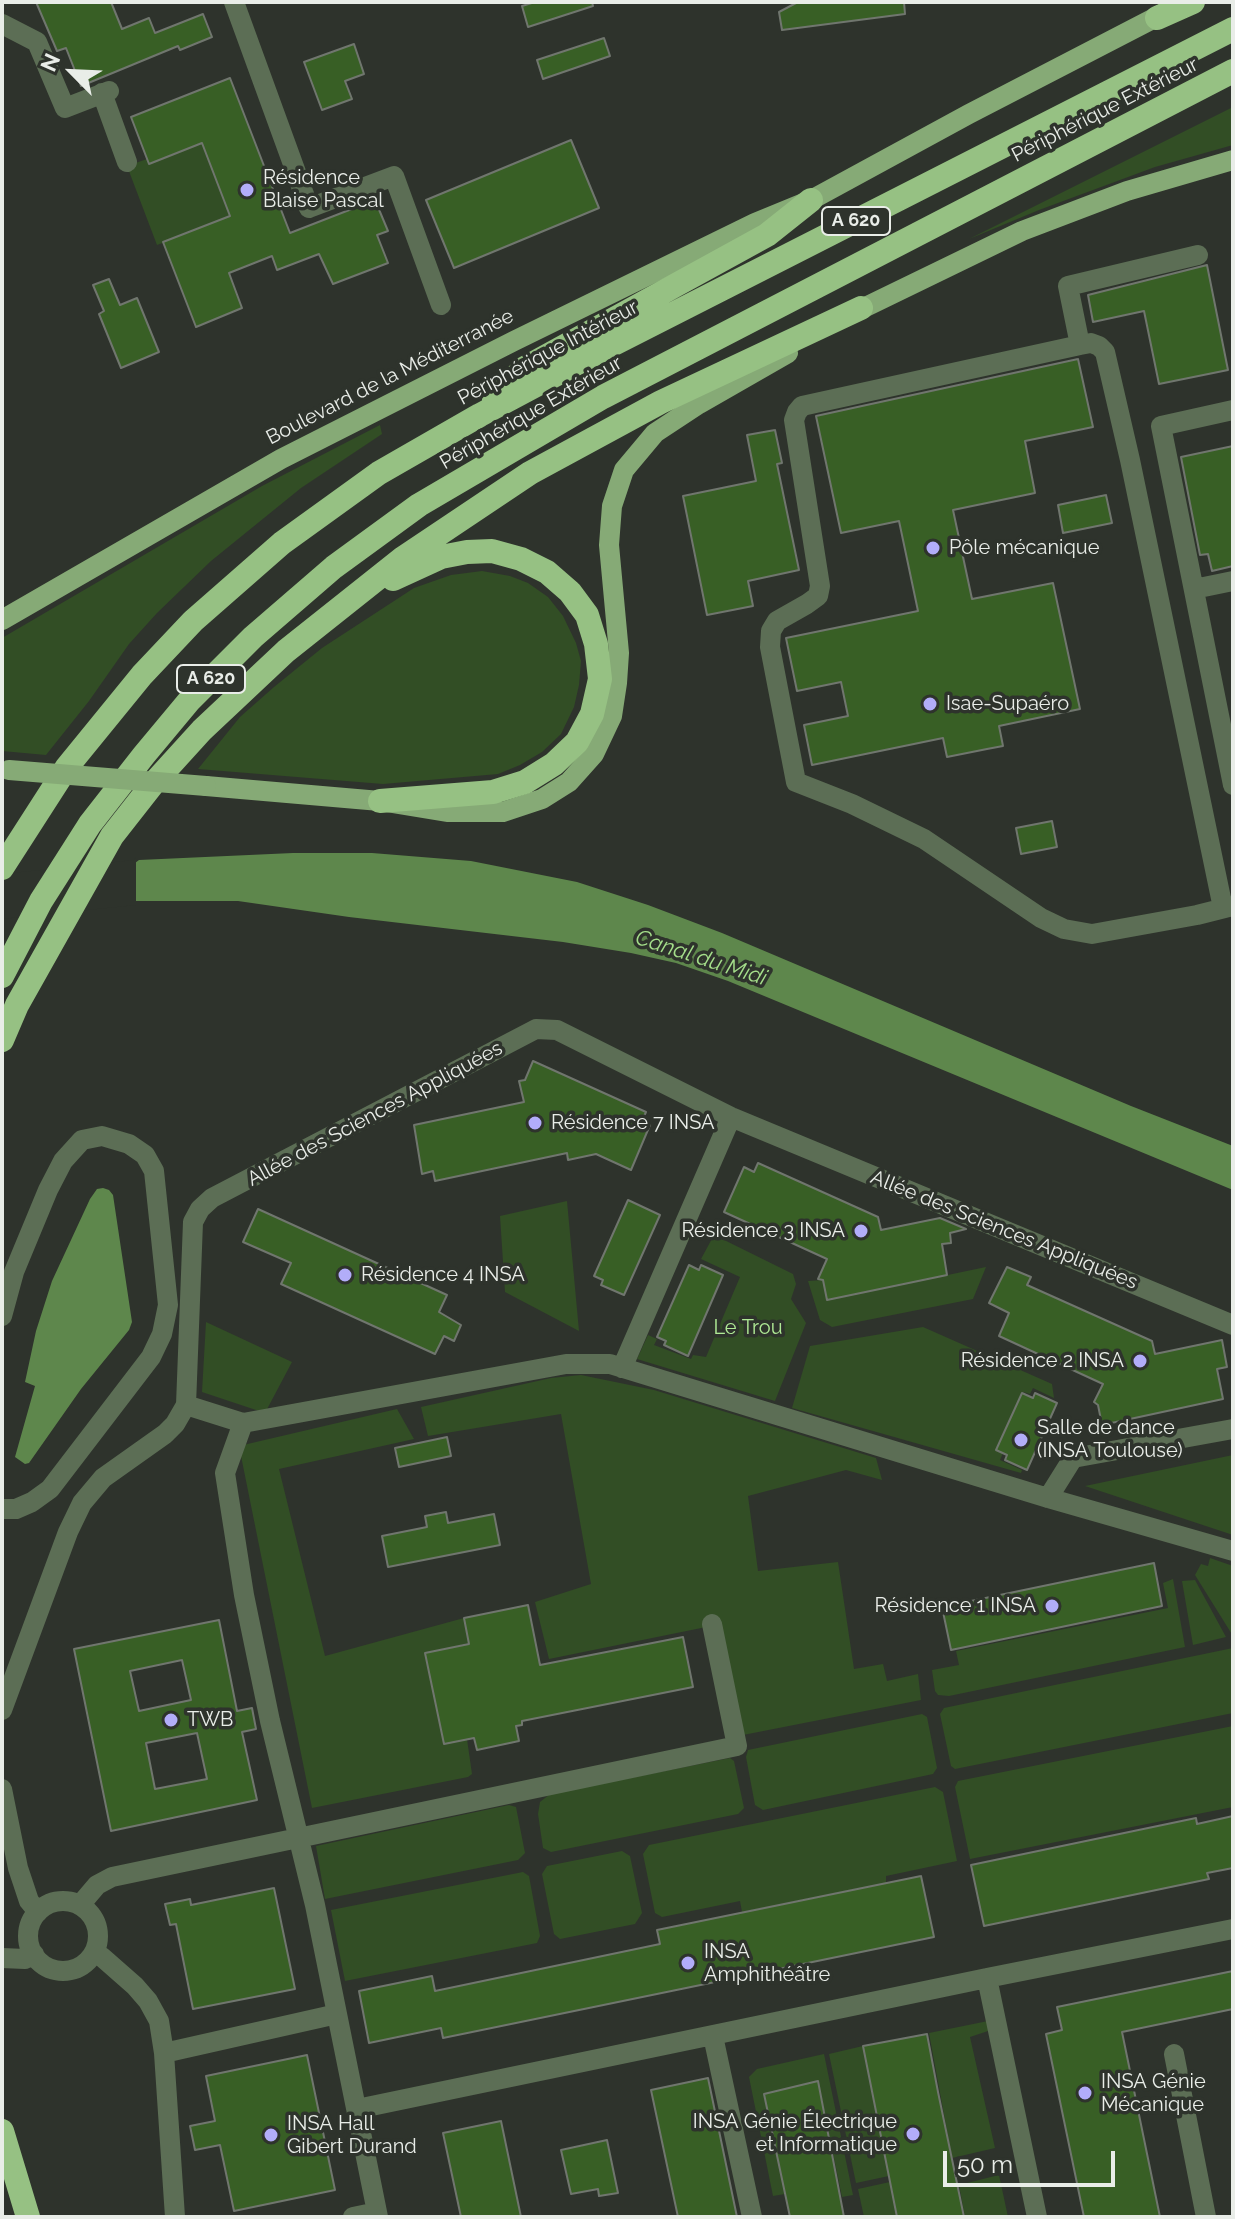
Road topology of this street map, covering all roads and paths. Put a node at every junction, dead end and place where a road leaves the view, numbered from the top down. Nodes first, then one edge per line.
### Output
1 (234, 2) edge
2 (1184, 2) edge
3 (1193, 2) edge
4 (1157, 18) junction
5 (2, 24) edge
6 (1233, 29) edge
7 (1233, 71) edge
8 (1233, 160) edge
9 (127, 162) dead end
10 (811, 200) junction
11 (1198, 255) dead end
12 (441, 305) dead end
13 (861, 308) junction
14 (1080, 345) junction
15 (1233, 410) edge
16 (480, 415) junction
17 (1233, 581) edge
18 (1194, 589) junction
19 (354, 596) junction
20 (2, 620) edge
21 (6, 770) edge
22 (1233, 785) edge
23 (380, 801) junction
24 (2, 868) edge
25 (1228, 907) edge
26 (2, 976) edge
27 (2, 1040) edge
28 (731, 1117) junction
29 (2, 1316) edge
30 (1233, 1325) edge
31 (622, 1368) junction
32 (186, 1405) junction
33 (243, 1423) junction
34 (1233, 1429) edge
35 (1048, 1498) junction
36 (2, 1509) edge
37 (1233, 1551) edge
38 (712, 1624) dead end
39 (2, 1710) edge
40 (2, 1789) edge
41 (297, 1838) junction
42 (80, 1905) junction
43 (38, 1912) junction
44 (1233, 1929) edge
45 (94, 1953) junction
46 (34, 1954) junction
47 (2, 1958) edge
48 (987, 1978) junction
49 (337, 2014) junction
50 (713, 2036) junction
51 (164, 2053) junction
52 (1174, 2054) dead end
53 (357, 2109) junction
54 (2, 2131) edge
55 (377, 2214) edge
56 (28, 2217) edge
57 (175, 2217) edge
58 (353, 2217) edge
59 (752, 2217) edge
60 (1037, 2217) edge
61 (1206, 2217) edge

1 - 12 street
2 - 4 main road, Boulevard de la Méditerranée
3 - 4 highway
4 - 10 main road, Boulevard de la Méditerranée
5 - 9 street
6 - 16 highway, Périphérique Intérieur / A 620
7 - 26 highway, Périphérique Extérieur / A 620
8 - 13 main road
10 - 16 highway
10 - 20 main road, Boulevard de la Méditerranée
11 - 14 street
13 - 19 highway
13 - 23 main road
14 - 25 street
14 - 25 street
15 - 18 street
16 - 24 highway, Périphérique Intérieur / A 620
17 - 18 street
18 - 22 street
19 - 23 highway
19 - 27 highway
21 - 23 main road, bridge
28 - 30 street, Allée des Sciences Appliquées
28 - 31 street
28 - 32 street, Allée des Sciences Appliquées
29 - 36 street
31 - 33 street
31 - 35 street
32 - 33 street
32 - 39 street
33 - 41 street
34 - 35 street
35 - 37 street
38 - 41 street
40 - 43 street
41 - 42 street
41 - 49 street
42 - 43 street
42 - 45 street
43 - 46 street
44 - 48 street
45 - 46 street
45 - 51 street
46 - 47 street
48 - 50 street
48 - 60 street
49 - 51 street
49 - 53 street
50 - 53 street
50 - 59 street
51 - 57 street
52 - 61 street
53 - 55 street
54 - 56 highway
55 - 58 street

